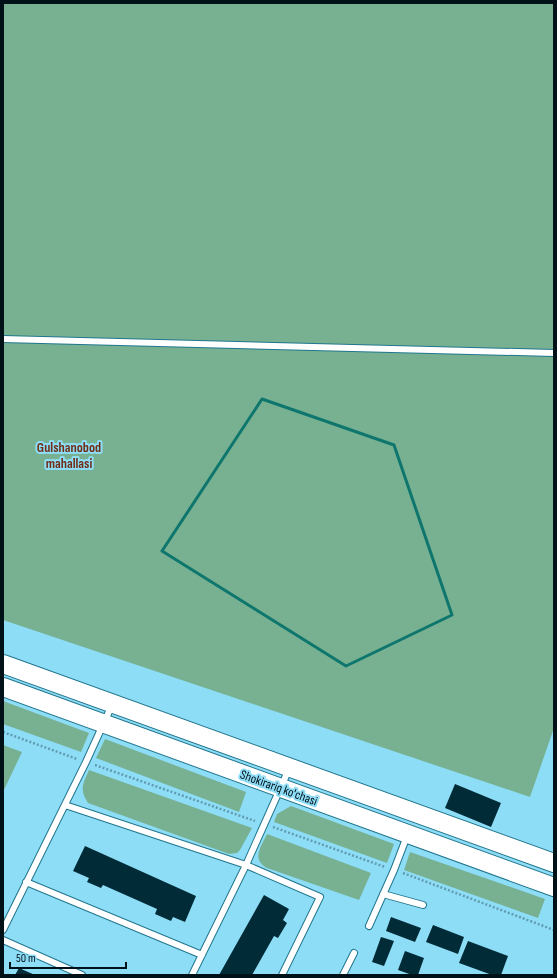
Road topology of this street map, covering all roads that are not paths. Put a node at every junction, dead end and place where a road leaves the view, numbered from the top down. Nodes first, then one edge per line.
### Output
1 (3, 339) edge
2 (554, 353) edge
3 (3, 664) edge
4 (3, 687) edge
5 (112, 704) junction
6 (104, 724) junction
7 (289, 768) junction
8 (280, 788) junction
9 (65, 805) junction
10 (407, 834) junction
11 (554, 863) edge
12 (246, 865) junction
13 (26, 882) junction
14 (554, 887) edge
15 (383, 894) junction
16 (423, 906) dead end
17 (370, 926) dead end
18 (3, 930) edge
19 (3, 940) edge
20 (354, 954) dead end
21 (202, 955) junction
22 (82, 975) edge
23 (192, 975) edge
24 (282, 975) edge
25 (343, 975) edge

1 - 2 lane
3 - 5 main road, Shokirariq ko'chasi
4 - 6 main road, Shokirariq ko'chasi
5 - 6 lane
5 - 7 main road, Shokirariq ko'chasi
6 - 8 main road, Shokirariq ko'chasi
6 - 9 lane
7 - 8 lane
7 - 11 main road, Shokirariq ko'chasi
8 - 10 main road, Shokirariq ko'chasi
8 - 12 lane
9 - 12 lane
9 - 13 lane
10 - 14 main road, Shokirariq ko'chasi
10 - 15 lane
12 - 21 lane
12 - 24 lane
13 - 18 lane
13 - 21 lane
15 - 16 lane
15 - 17 lane
19 - 22 lane
20 - 25 lane
21 - 23 lane

